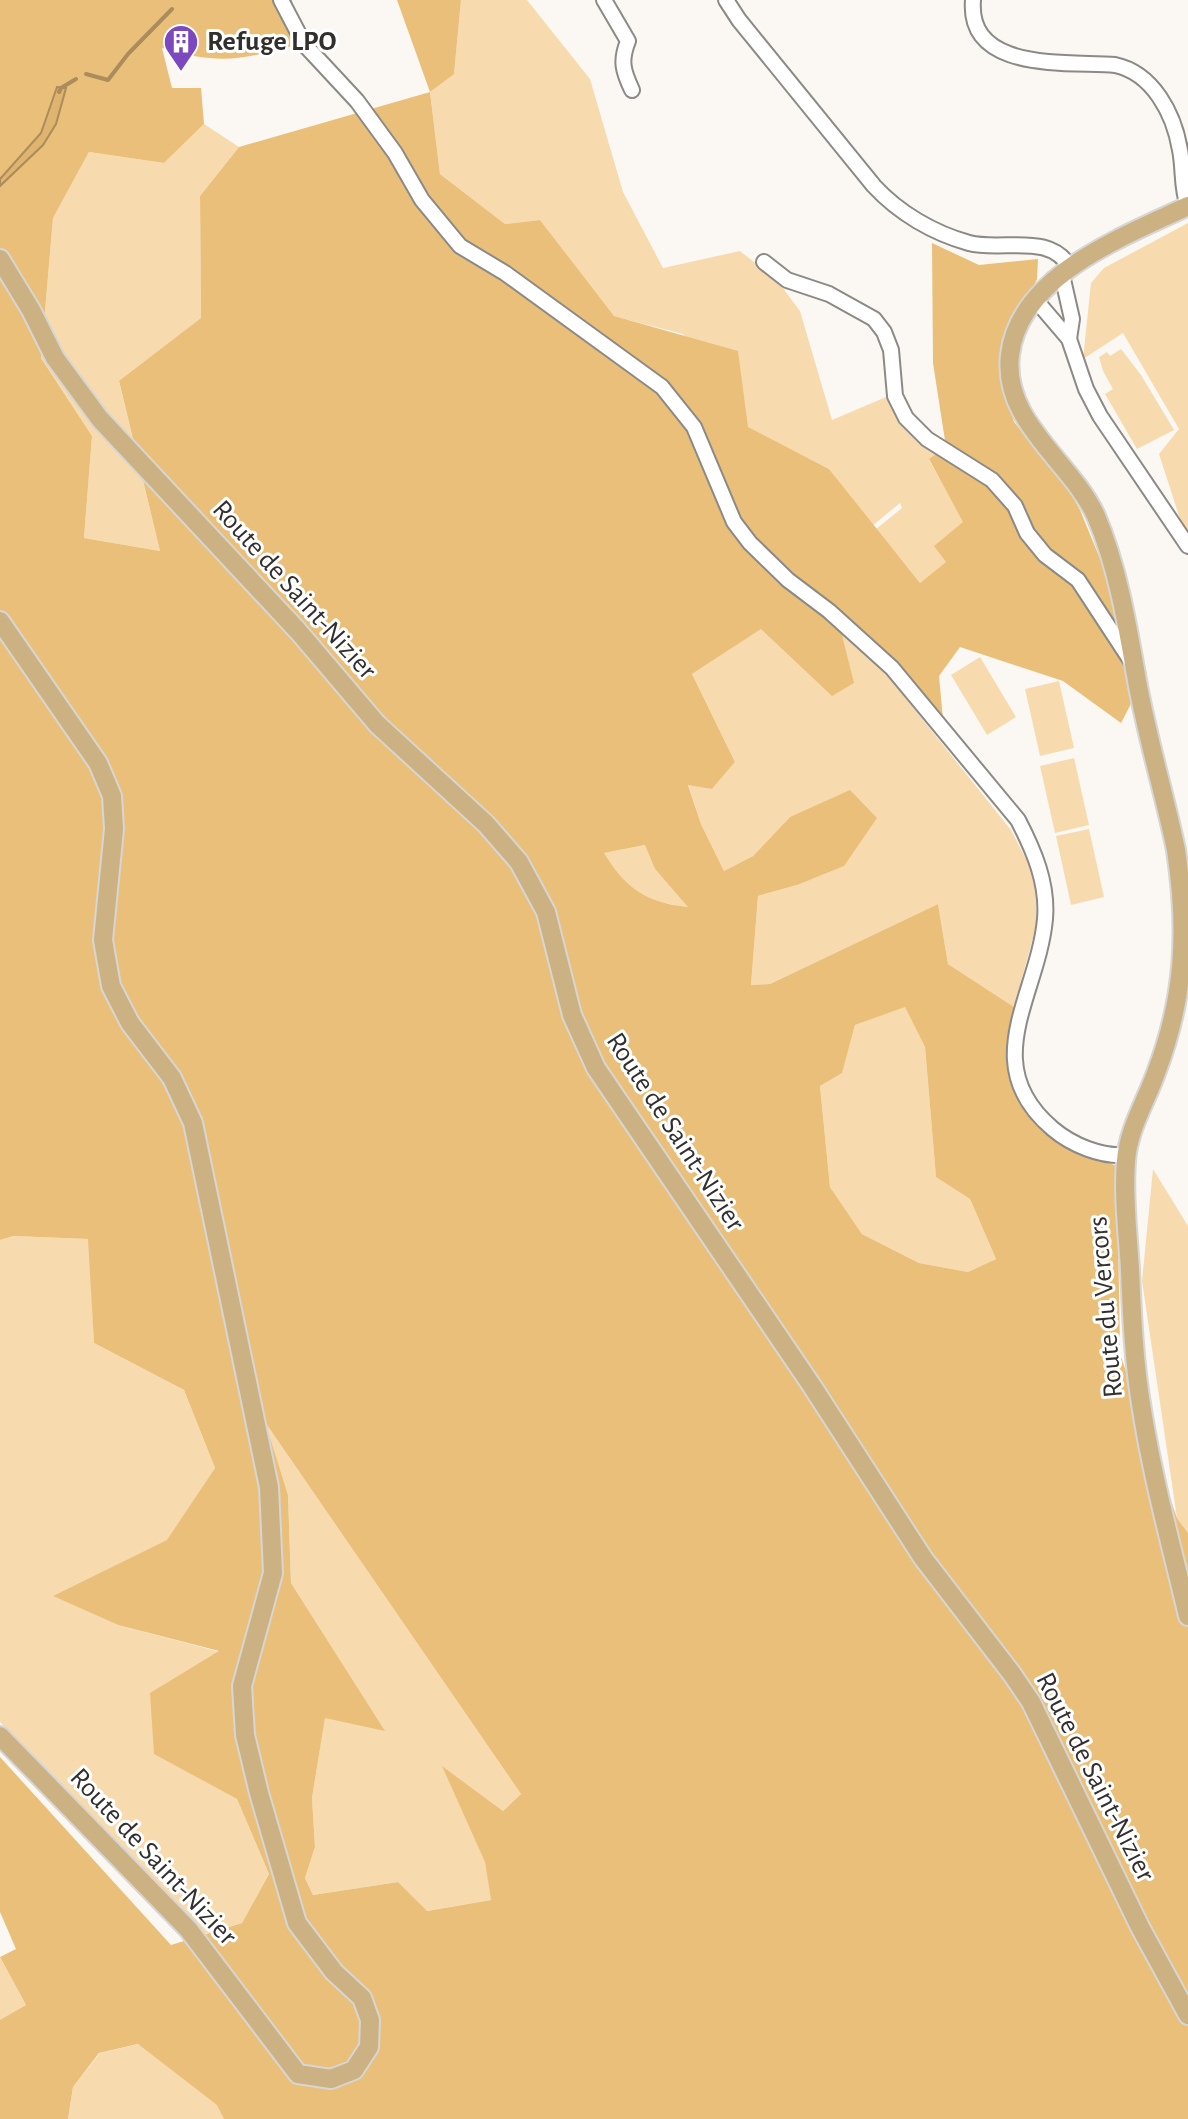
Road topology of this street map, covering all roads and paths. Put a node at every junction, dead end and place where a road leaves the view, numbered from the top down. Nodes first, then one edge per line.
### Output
1 (281, 0) edge
2 (604, 0) edge
3 (726, 0) edge
4 (973, 0) edge
5 (632, 90) dead end
6 (1188, 206) edge
7 (0, 259) edge
8 (764, 262) dead end
9 (1066, 272) junction
10 (1034, 298) junction
11 (1069, 339) junction
12 (1188, 546) edge
13 (0, 621) edge
14 (1135, 668) junction
15 (1126, 1155) junction
16 (1188, 1616) edge
17 (0, 1736) edge
18 (1188, 2015) edge

1 - 15 street
2 - 5 street
3 - 9 street
4 - 6 street
6 - 9 main road
7 - 18 main road, Route de Saint-Nizier
8 - 14 street
9 - 10 main road
9 - 11 street
10 - 11 street
10 - 14 main road, Route du Vercors
11 - 12 street
13 - 17 main road, Route de Saint-Nizier
14 - 15 main road, Route du Vercors
15 - 16 main road, Route du Vercors

